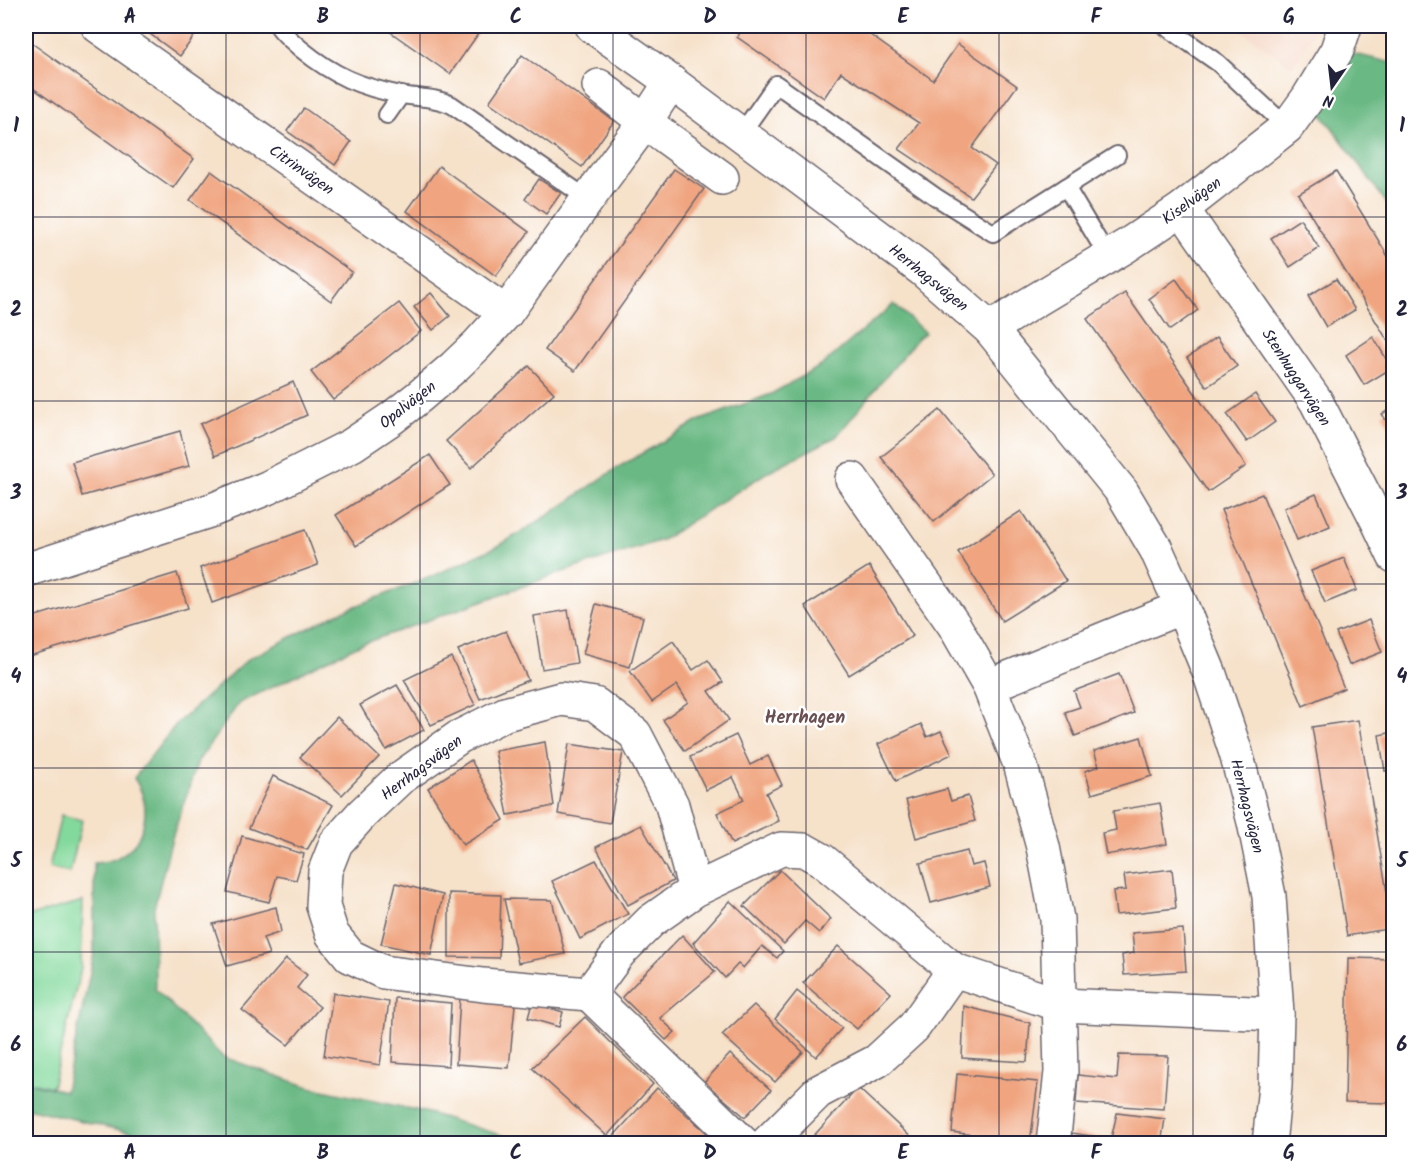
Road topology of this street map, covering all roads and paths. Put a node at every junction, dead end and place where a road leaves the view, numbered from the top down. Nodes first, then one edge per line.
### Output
1 (98, 26) edge
2 (278, 26) edge
3 (592, 26) edge
4 (1165, 26) edge
5 (1345, 26) edge
6 (671, 82) junction
7 (599, 86) dead end
8 (401, 95) junction
9 (387, 115) dead end
10 (645, 122) junction
11 (1287, 127) junction
12 (741, 134) junction
13 (1117, 155) dead end
14 (722, 178) dead end
15 (1066, 187) junction
16 (588, 199) junction
17 (1182, 208) junction
18 (1108, 256) junction
19 (506, 313) junction
20 (990, 329) junction
21 (852, 479) dead end
22 (1385, 516) edge
23 (1394, 556) edge
24 (26, 570) edge
25 (1182, 607) junction
26 (989, 686) junction
27 (695, 890) junction
28 (954, 970) junction
29 (589, 994) junction
30 (1060, 1005) junction
31 (1276, 1014) junction
32 (744, 1143) edge
33 (766, 1143) edge
34 (1053, 1143) edge
35 (1269, 1143) edge

1 - 19 street, Citrinvägen
2 - 8 lane
3 - 6 street, Herrhagsvägen
4 - 11 lane
5 - 11 street, Kiselvägen
6 - 10 street, Opalvägen
6 - 12 street, Herrhagsvägen
7 - 10 street
8 - 9 lane
8 - 16 lane
10 - 14 street
10 - 16 street, Opalvägen
11 - 17 street, Kiselvägen
12 - 15 lane
12 - 20 street, Herrhagsvägen
13 - 15 lane
15 - 18 lane
16 - 19 street, Opalvägen
17 - 18 street, Kiselvägen
17 - 22 street, Stenhuggarvägen
18 - 20 street, Kiselvägen
19 - 24 street, Opalvägen
20 - 25 street, Herrhagsvägen
21 - 26 street
22 - 23 street, Stenhuggarvägen
25 - 26 street
25 - 31 street, Herrhagsvägen
26 - 30 street
27 - 28 street
27 - 29 street
27 - 29 street, Herrhagsvägen
28 - 30 street
28 - 33 street
29 - 32 street
30 - 31 street
30 - 34 street
31 - 35 street, Herrhagsvägen

